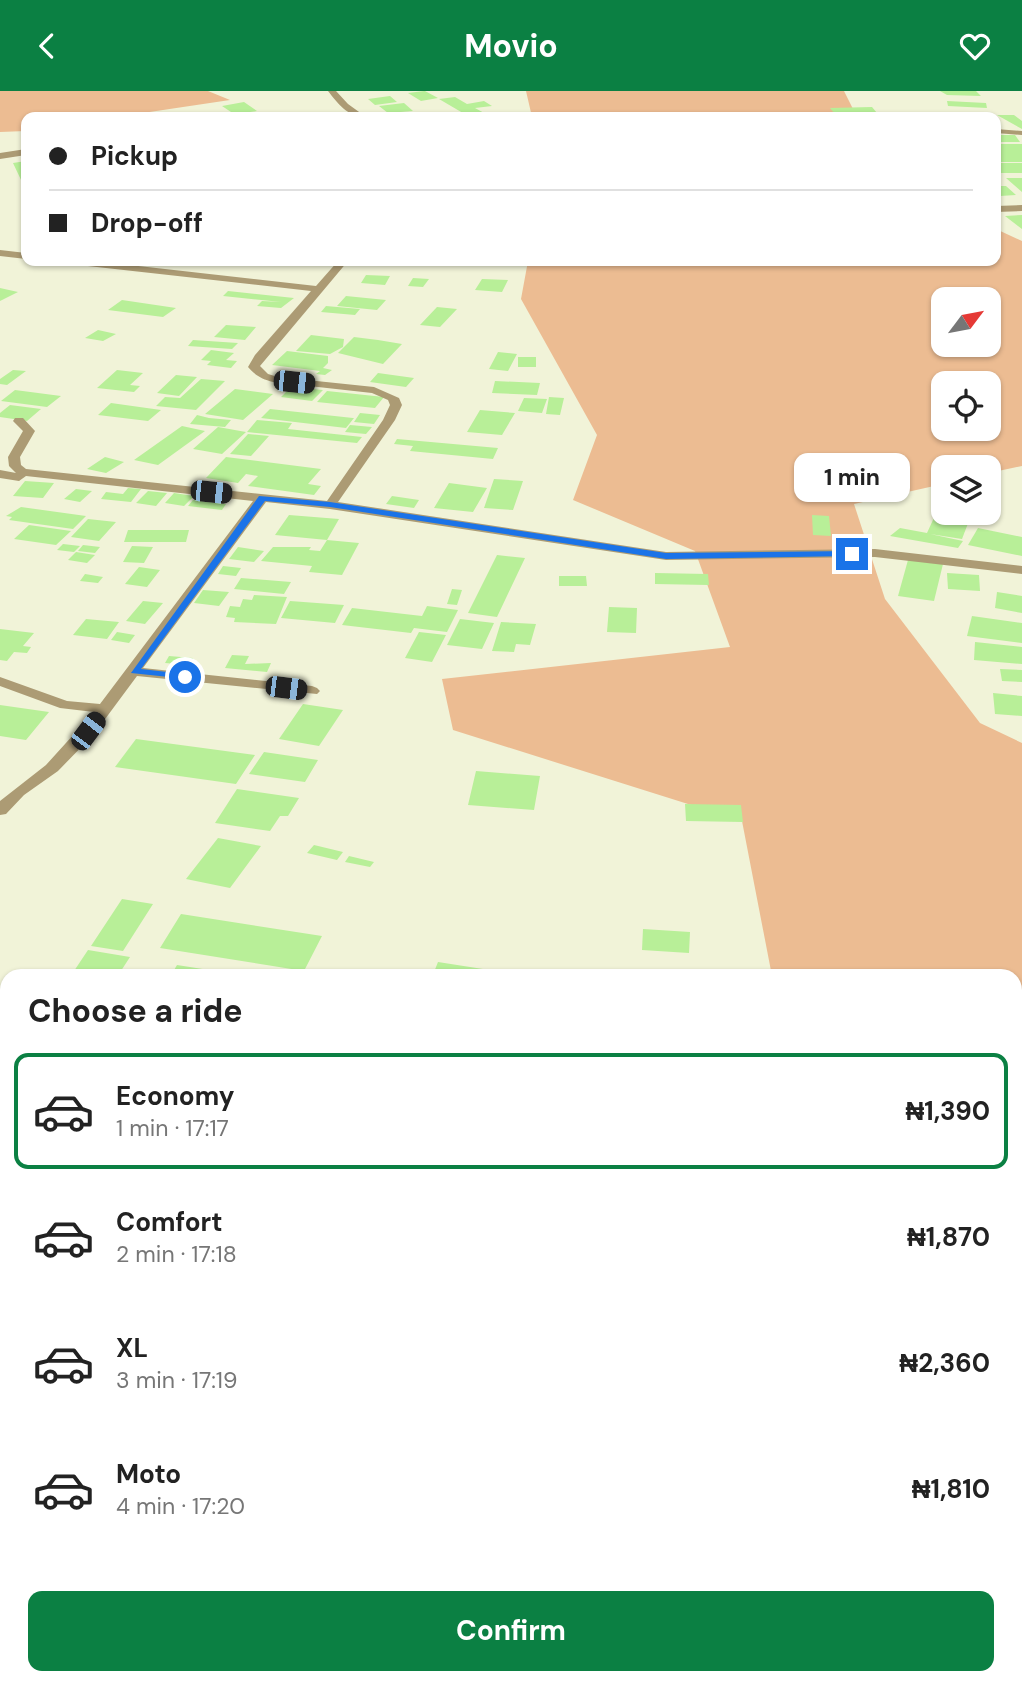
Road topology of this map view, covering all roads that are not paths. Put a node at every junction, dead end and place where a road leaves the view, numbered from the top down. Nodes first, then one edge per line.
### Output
1 (332, 91) edge
2 (356, 112) edge
3 (1001, 131) edge
4 (1022, 133) edge
5 (21, 153) edge
6 (0, 156) edge
7 (1022, 208) edge
8 (1001, 209) edge
9 (0, 253) edge
10 (21, 255) edge
11 (115, 266) edge
12 (338, 266) edge
13 (317, 289) junction
14 (19, 421) dead end
15 (23, 472) junction
16 (0, 474) edge
17 (262, 498) junction
18 (330, 505) junction
19 (1022, 570) edge
20 (134, 671) junction
21 (0, 681) edge
22 (312, 691) dead end
23 (105, 709) junction
24 (0, 810) edge

1 - 2 street
3 - 4 street
5 - 6 street
7 - 8 street
9 - 10 street
11 - 13 street
12 - 13 street
13 - 18 street
14 - 15 street
15 - 16 street
15 - 17 street
17 - 18 street
17 - 20 street
18 - 19 street
20 - 22 street
20 - 23 street
21 - 23 street
23 - 24 street

